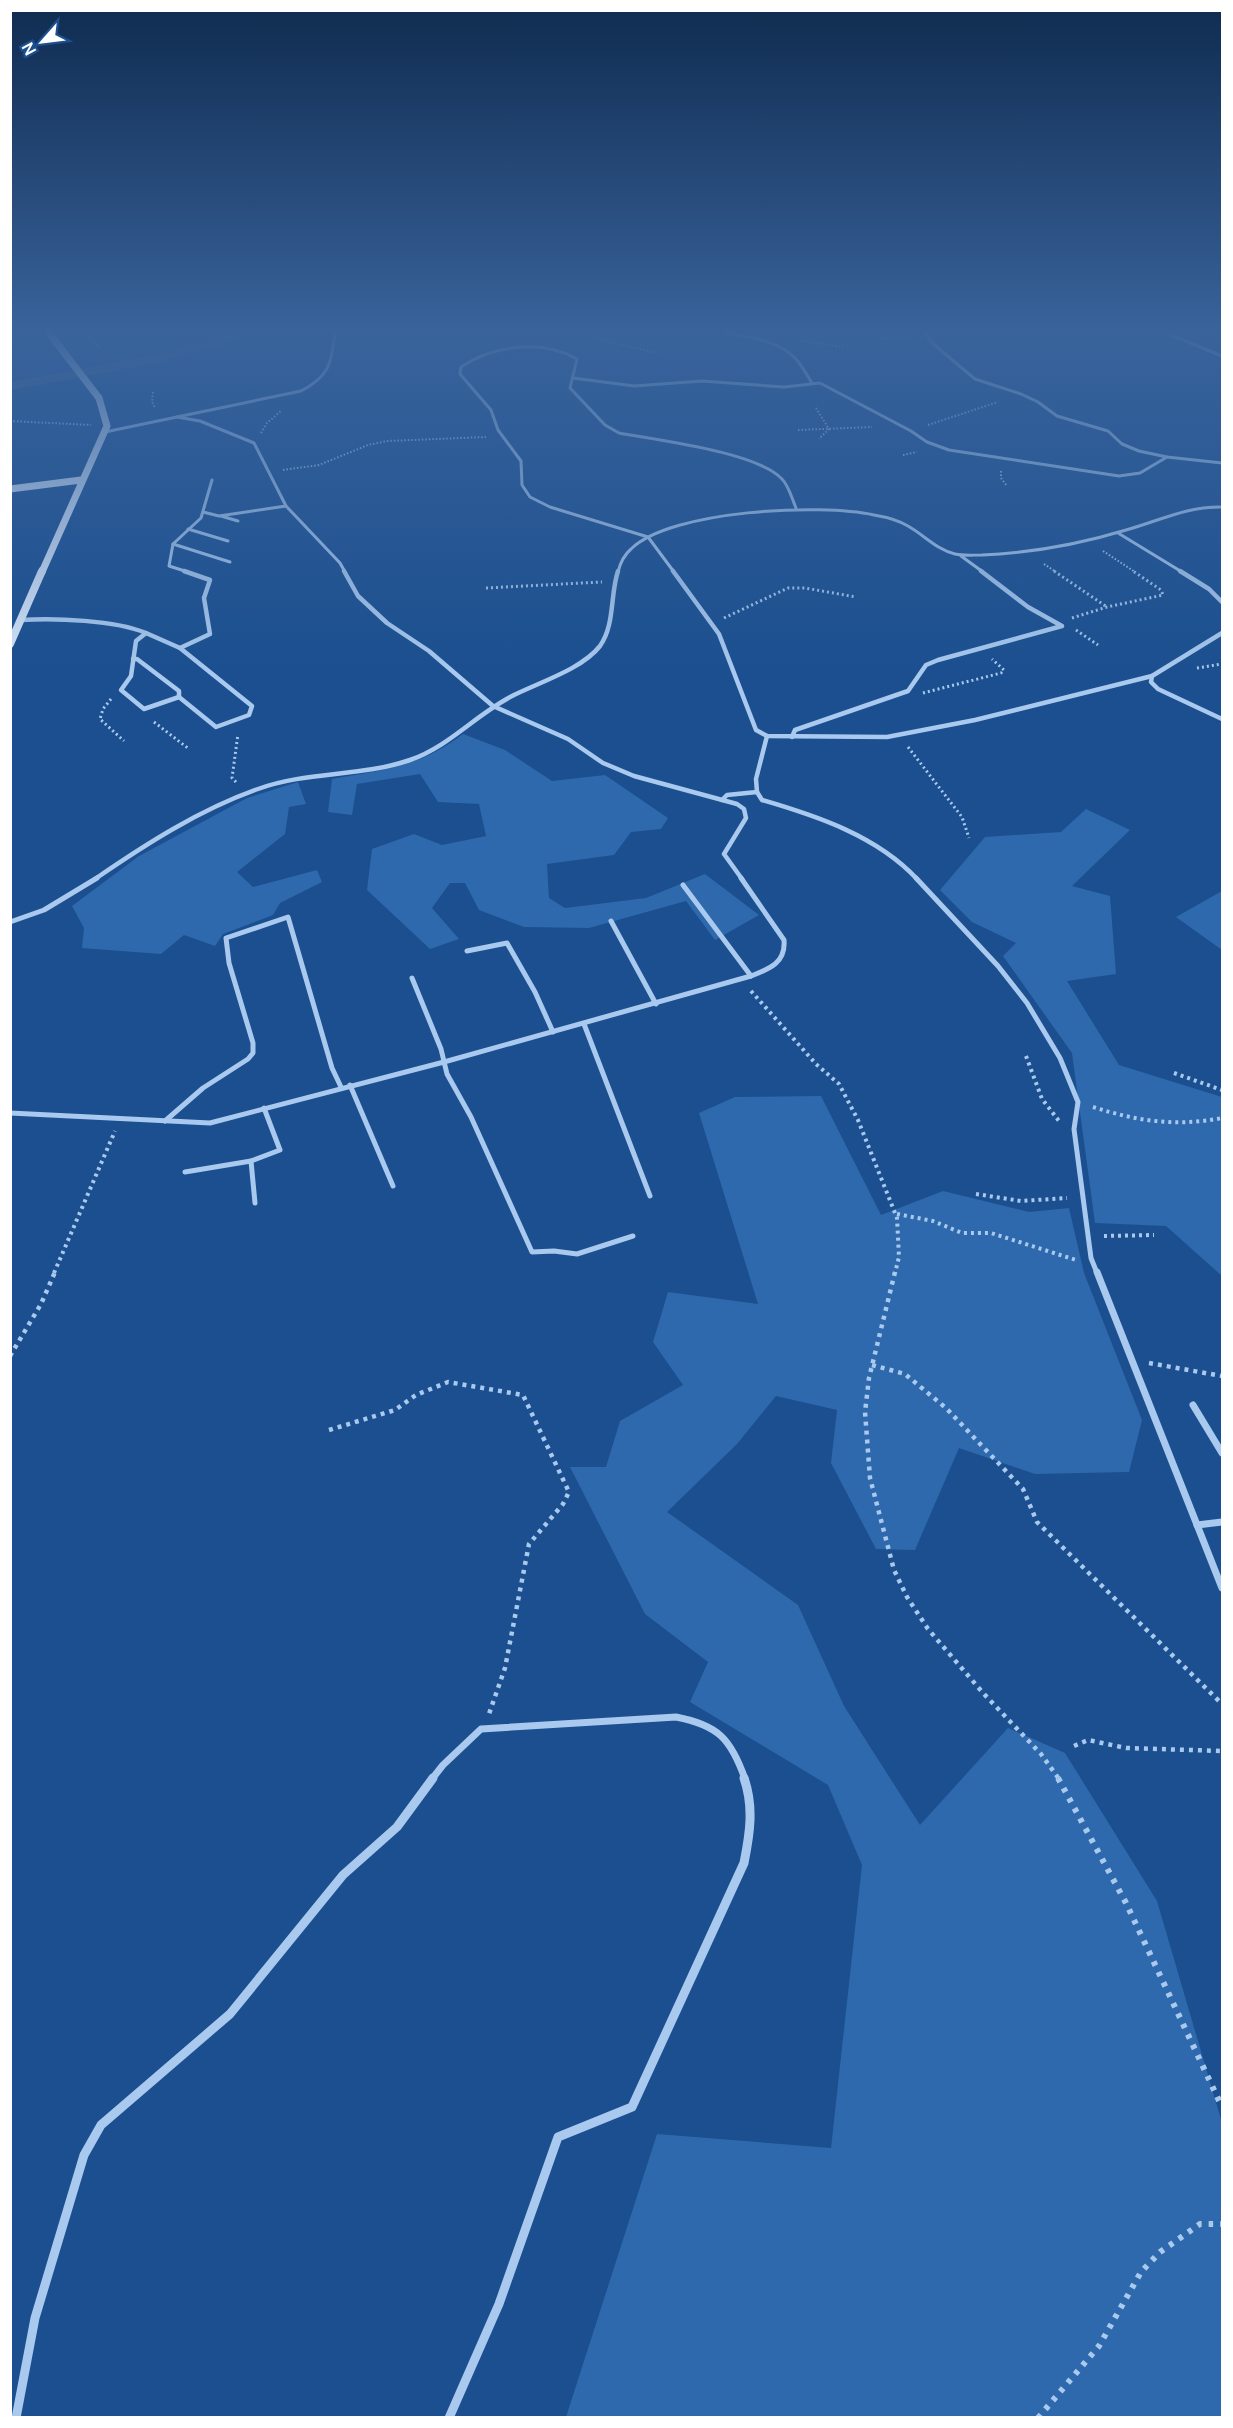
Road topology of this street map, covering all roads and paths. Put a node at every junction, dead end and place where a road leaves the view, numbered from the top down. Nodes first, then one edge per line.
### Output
1 (98, 446) edge
2 (256, 446) edge
3 (367, 446) edge
4 (510, 446) edge
5 (682, 446) edge
6 (939, 446) edge
7 (1127, 446) edge
8 (1167, 457) junction
9 (1222, 463) edge
10 (267, 471) junction
11 (81, 480) junction
12 (212, 480) dead end
13 (10, 489) edge
14 (286, 506) junction
15 (1222, 507) edge
16 (796, 508) junction
17 (203, 512) junction
18 (219, 516) junction
19 (238, 521) dead end
20 (188, 529) junction
21 (1118, 533) junction
22 (648, 537) junction
23 (1085, 539) junction
24 (228, 541) dead end
25 (173, 544) junction
26 (1024, 550) junction
27 (960, 555) junction
28 (230, 562) dead end
29 (615, 582) junction
30 (486, 588) dead end
31 (856, 597) dead end
32 (1222, 602) edge
33 (1107, 607) junction
34 (21, 620) junction
35 (709, 621) junction
36 (1063, 625) junction
37 (146, 633) junction
38 (1222, 633) edge
39 (10, 644) edge
40 (1098, 645) dead end
41 (987, 646) junction
42 (180, 648) junction
43 (133, 659) junction
44 (1152, 676) junction
45 (121, 690) junction
46 (908, 691) junction
47 (179, 697) junction
48 (493, 706) junction
49 (144, 709) junction
50 (1222, 718) edge
51 (232, 721) junction
52 (898, 735) junction
53 (767, 736) junction
54 (792, 736) junction
55 (124, 741) dead end
56 (189, 749) dead end
57 (757, 792) junction
58 (246, 793) junction
59 (722, 800) junction
60 (969, 838) dead end
61 (683, 885) dead end
62 (611, 921) dead end
63 (10, 922) edge
64 (467, 951) dead end
65 (751, 976) junction
66 (412, 978) dead end
67 (740, 979) junction
68 (656, 1004) junction
69 (584, 1024) junction
70 (553, 1032) junction
71 (1026, 1056) dead end
72 (444, 1062) junction
73 (1174, 1073) dead end
74 (350, 1085) junction
75 (341, 1087) junction
76 (1222, 1090) edge
77 (1078, 1102) junction
78 (264, 1108) junction
79 (10, 1113) edge
80 (1222, 1118) edge
81 (120, 1119) junction
82 (164, 1121) junction
83 (1074, 1128) junction
84 (250, 1161) junction
85 (185, 1172) dead end
86 (393, 1186) dead end
87 (976, 1194) dead end
88 (650, 1196) dead end
89 (1082, 1197) junction
90 (255, 1203) dead end
91 (896, 1214) junction
92 (1154, 1235) dead end
93 (633, 1236) dead end
94 (1088, 1236) junction
95 (1092, 1261) junction
96 (10, 1356) edge
97 (1132, 1361) junction
98 (872, 1365) junction
99 (1222, 1376) edge
100 (1193, 1405) dead end
101 (329, 1430) dead end
102 (1222, 1453) edge
103 (1222, 1522) edge
104 (1197, 1525) junction
105 (1222, 1588) edge
106 (1222, 1704) edge
107 (481, 1729) junction
108 (1074, 1746) dead end
109 (1222, 1751) edge
110 (1222, 2107) edge
111 (1222, 2224) edge
112 (16, 2418) edge
113 (449, 2418) edge
114 (1038, 2418) edge

1 - 11 main road
2 - 10 street
3 - 10 path
4 - 22 street
5 - 16 street
6 - 8 street
7 - 8 street
8 - 9 street
10 - 14 street
11 - 13 main road
11 - 34 main road
12 - 17 street
14 - 18 street
14 - 48 street
15 - 21 street
16 - 22 street
16 - 27 street
17 - 18 street
17 - 20 street
18 - 19 street
20 - 24 street
20 - 25 street
21 - 23 street
21 - 32 street
22 - 29 street
22 - 35 street
23 - 26 street
23 - 33 path
25 - 28 street
25 - 42 street
26 - 27 street
26 - 33 path
27 - 36 street
29 - 30 path
29 - 48 street
31 - 35 path
33 - 36 path
34 - 37 street
34 - 39 main road
35 - 53 street
36 - 40 path
36 - 41 street
37 - 42 street
37 - 43 street
38 - 44 street
41 - 46 street
41 - 46 path
42 - 51 street
43 - 45 street
43 - 47 street
44 - 50 street
44 - 52 street
45 - 49 street
45 - 55 path
46 - 54 street
47 - 49 street
47 - 51 street
48 - 58 street
48 - 59 street
49 - 56 path
51 - 58 path
52 - 54 street
52 - 60 path
53 - 54 street
53 - 57 street
57 - 59 street
57 - 77 street
58 - 63 street
59 - 65 street
61 - 65 street
62 - 68 street
64 - 70 street
65 - 67 street
66 - 72 street
67 - 68 street
67 - 91 path
68 - 69 street
69 - 70 street
69 - 88 street
70 - 72 street
71 - 83 path
72 - 74 street
72 - 93 street
73 - 76 path
74 - 75 street
74 - 86 street
75 - 78 street
75 - 82 street
77 - 80 path
77 - 83 street
78 - 82 street
78 - 84 street
79 - 81 street
81 - 82 street
81 - 96 path
83 - 89 street
84 - 85 street
84 - 90 street
87 - 89 path
89 - 94 street
91 - 95 path
91 - 98 path
92 - 94 path
94 - 95 street
95 - 97 street
97 - 99 path
97 - 104 street
98 - 106 path
98 - 110 path
100 - 102 street
101 - 107 path
103 - 104 street
104 - 105 street
107 - 112 street
107 - 113 street
108 - 109 path
111 - 114 path

